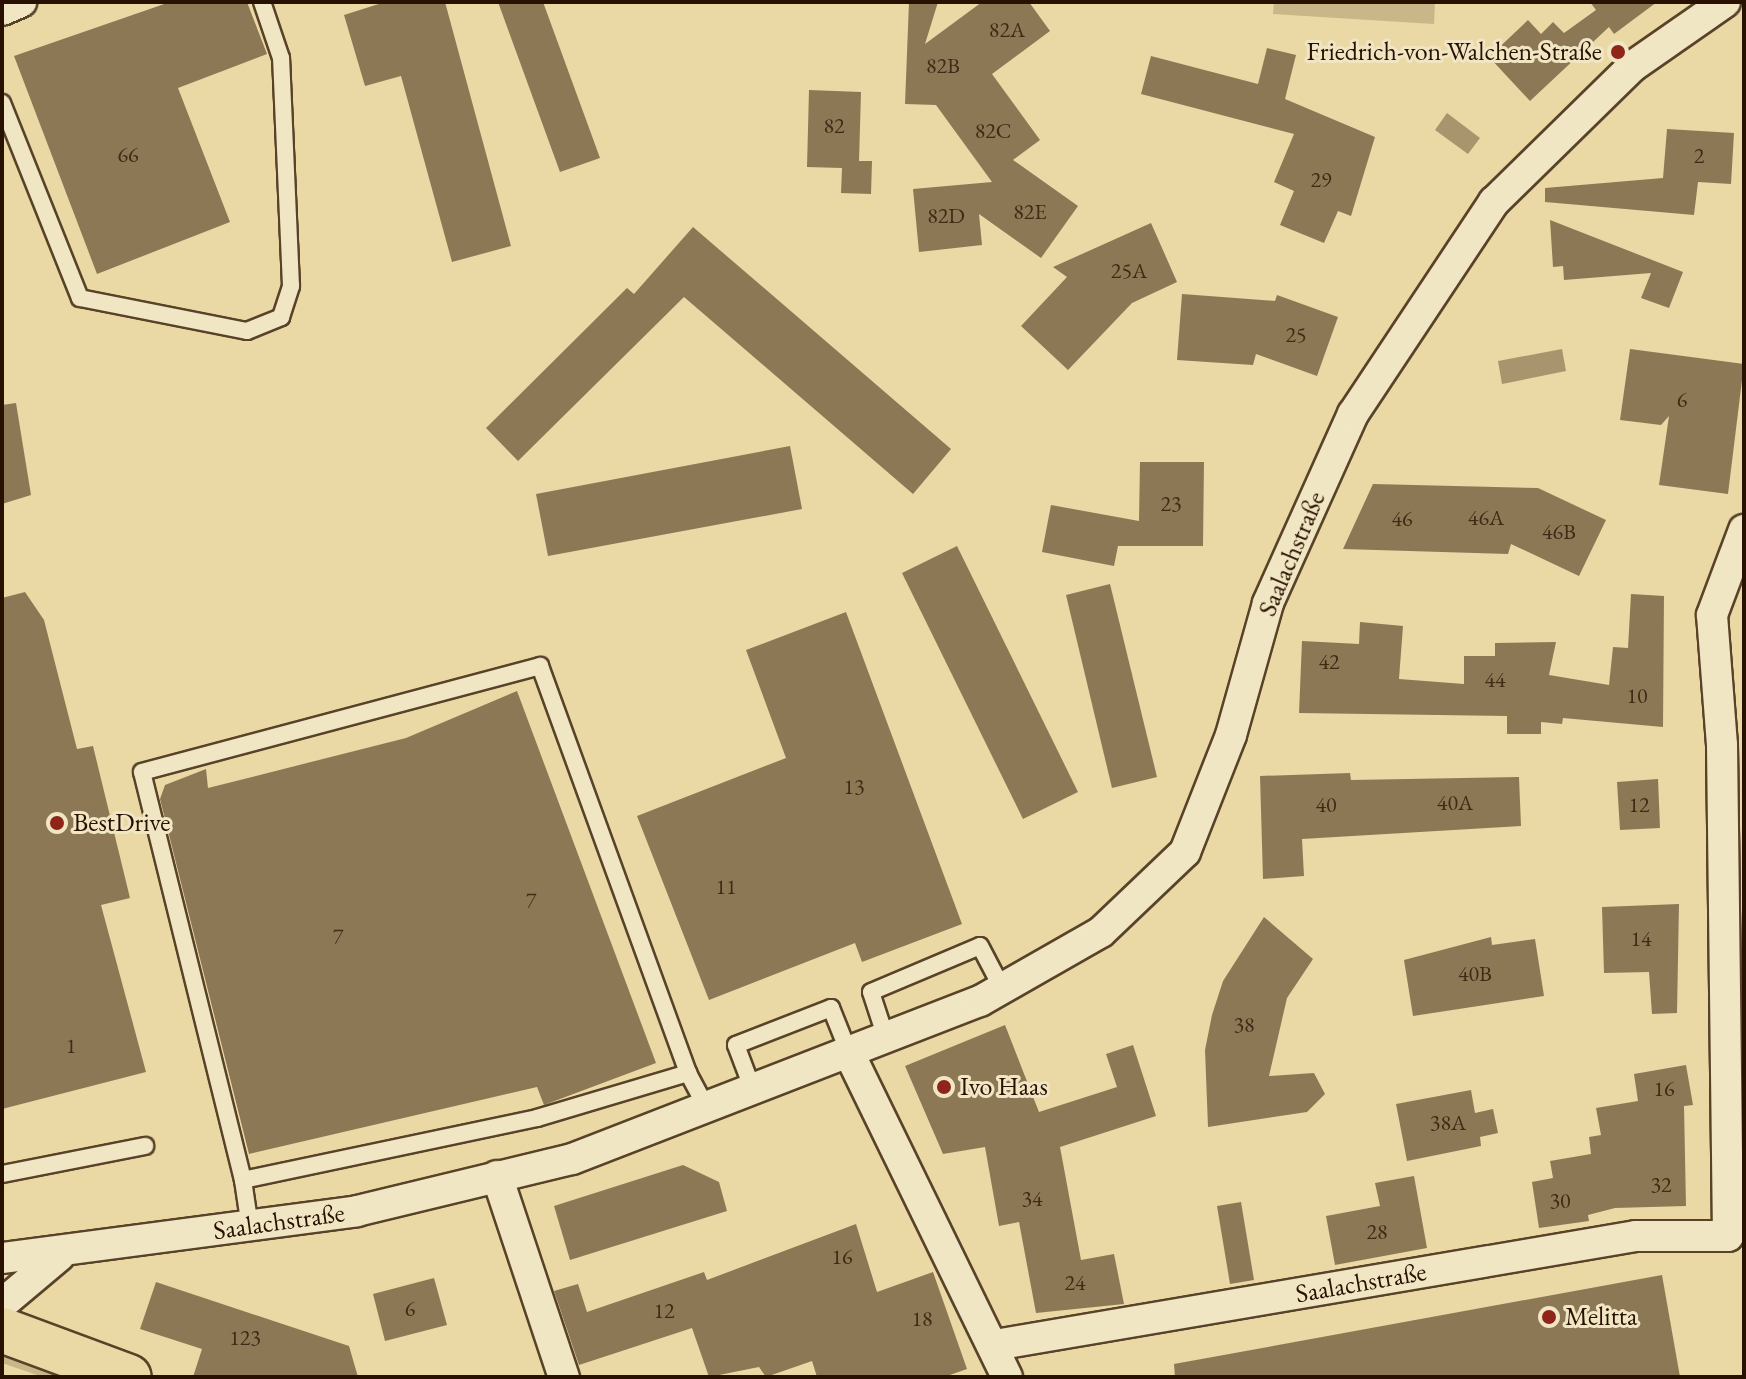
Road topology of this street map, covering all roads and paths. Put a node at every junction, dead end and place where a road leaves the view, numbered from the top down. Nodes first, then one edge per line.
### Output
1 (21, 2) edge
2 (262, 2) edge
3 (1725, 2) edge
4 (2, 10) edge
5 (2, 103) edge
6 (1744, 530) edge
7 (1003, 990) junction
8 (886, 1038) junction
9 (849, 1053) junction
10 (688, 1073) junction
11 (753, 1090) junction
12 (706, 1107) junction
13 (145, 1146) dead end
14 (2, 1174) edge
15 (497, 1176) junction
16 (243, 1180) junction
17 (250, 1227) junction
18 (59, 1256) junction
19 (2, 1258) edge
20 (2, 1304) edge
21 (2, 1330) edge
22 (995, 1345) junction
23 (129, 1377) edge
24 (564, 1377) edge
25 (1007, 1377) edge

1 - 4 street
2 - 5 lane
3 - 7 street, Saalachstraße
6 - 22 street, Saalachstraße
7 - 8 street, Saalachstraße
7 - 8 lane
8 - 9 street, Saalachstraße
9 - 11 street, Saalachstraße
9 - 11 lane
9 - 22 street
10 - 12 lane
10 - 16 lane
10 - 16 lane
11 - 12 street, Saalachstraße
12 - 15 street, Saalachstraße
13 - 14 lane
15 - 17 street, Saalachstraße
15 - 24 street
16 - 17 lane
17 - 18 street, Saalachstraße
18 - 19 street, Saalachstraße
18 - 20 street
21 - 23 main road
22 - 25 street

